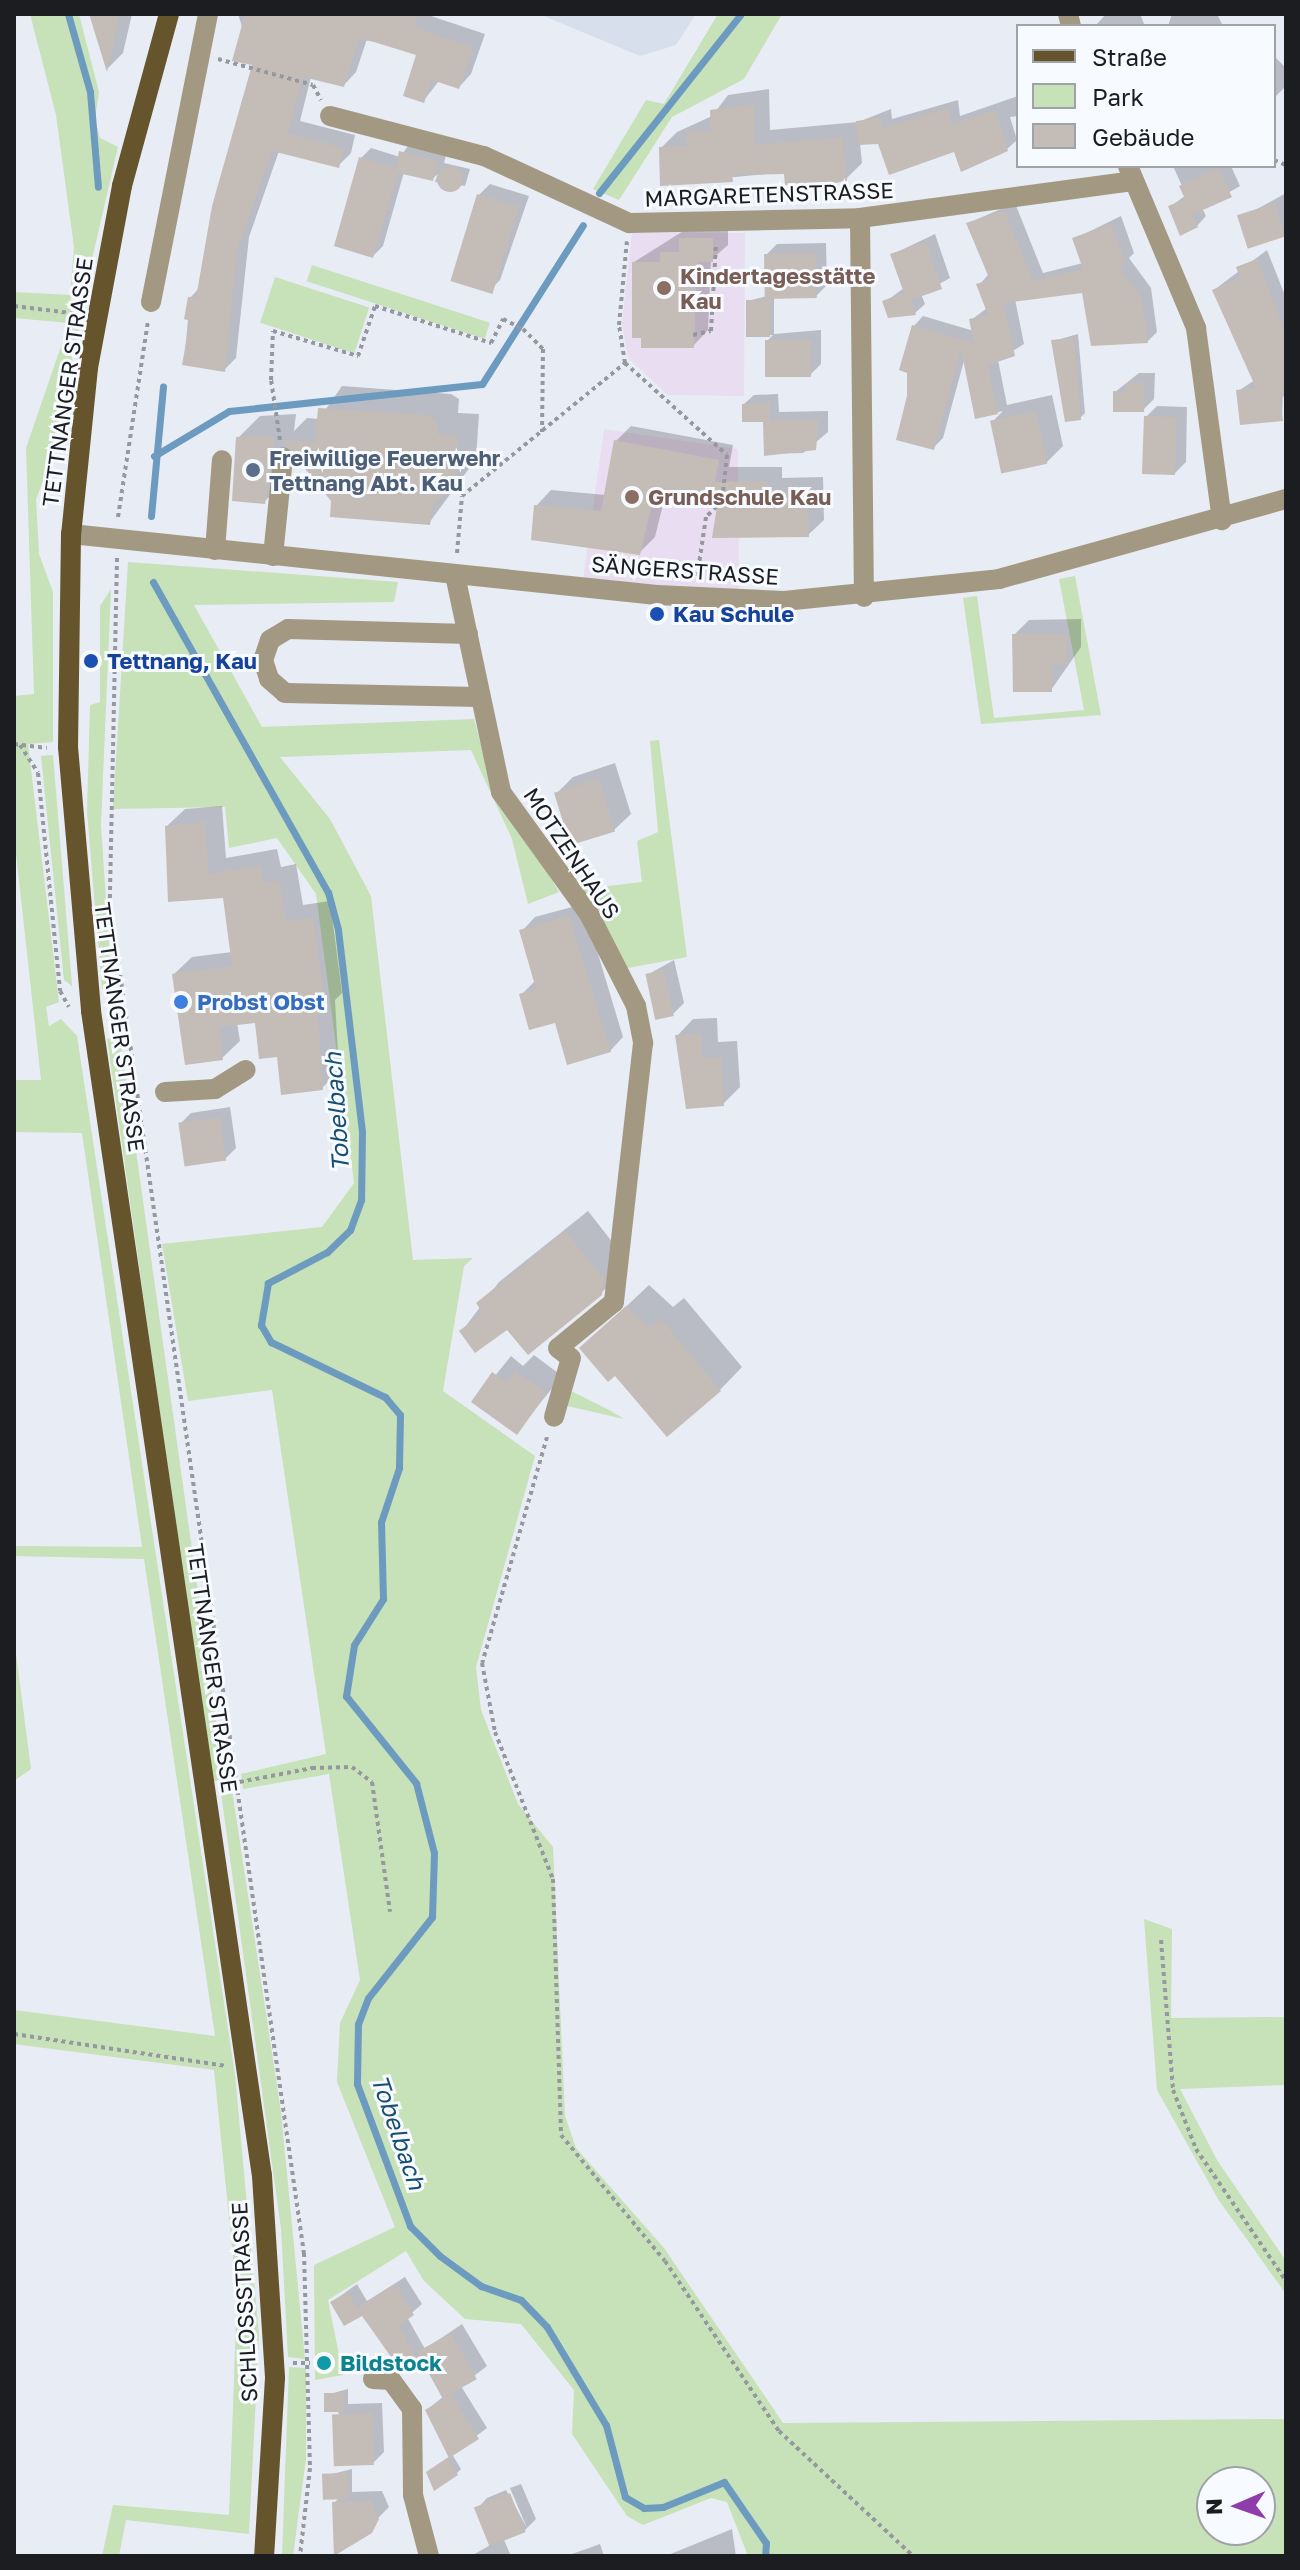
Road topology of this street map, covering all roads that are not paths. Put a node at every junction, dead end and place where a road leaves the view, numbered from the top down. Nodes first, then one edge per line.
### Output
1 (169, 14) edge
2 (208, 14) edge
3 (330, 116) road end
4 (1130, 174) edge
5 (860, 218) junction
6 (151, 302) road end
7 (283, 458) dead end
8 (222, 460) dead end
9 (1286, 499) edge
10 (1222, 520) junction
11 (71, 534) junction
12 (215, 550) junction
13 (273, 556) junction
14 (455, 575) junction
15 (864, 597) junction
16 (468, 634) junction
17 (479, 697) junction
18 (245, 1070) dead end
19 (165, 1092) dead end
20 (554, 1417) road end
21 (245, 2056) joint
22 (373, 2379) dead end
23 (264, 2556) edge
24 (429, 2556) edge

1 - 11 main road, TETTNANGER STRASSE
2 - 6 street
3 - 5 street, MARGARETENSTRASSE
4 - 5 street, MARGARETENSTRASSE
4 - 10 street
5 - 15 street
7 - 13 street
8 - 12 street
9 - 10 street, SÄNGERSTRASSE
10 - 15 street, SÄNGERSTRASSE
11 - 12 street, SÄNGERSTRASSE
11 - 21 main road, TETTNANGER STRASSE
12 - 13 street, SÄNGERSTRASSE
13 - 14 street, SÄNGERSTRASSE
14 - 15 street, SÄNGERSTRASSE
14 - 16 street, MOTZENHAUS
16 - 17 street, MOTZENHAUS
16 - 17 street
17 - 20 street, MOTZENHAUS
18 - 19 street
21 - 23 main road, SCHLOSSSTRASSE
22 - 24 street

